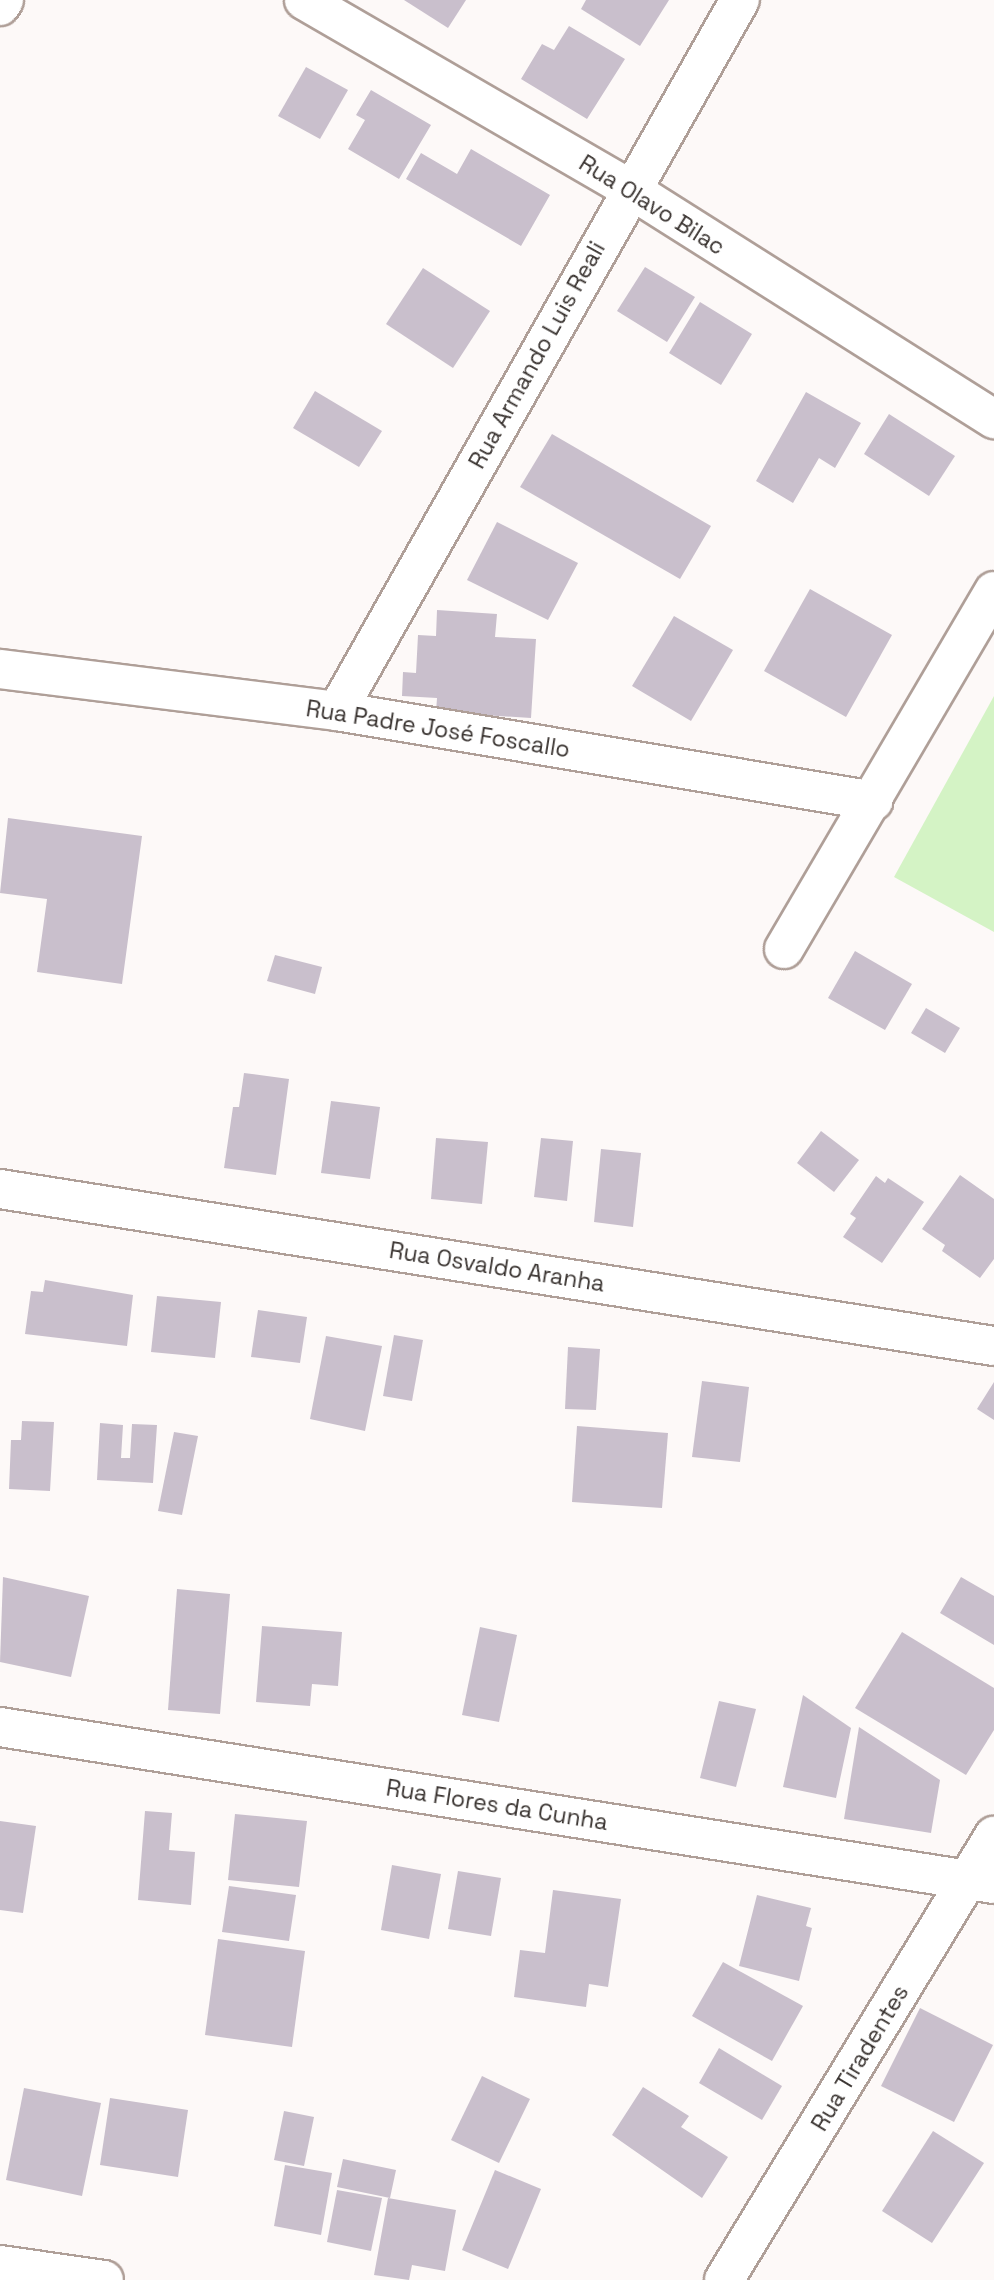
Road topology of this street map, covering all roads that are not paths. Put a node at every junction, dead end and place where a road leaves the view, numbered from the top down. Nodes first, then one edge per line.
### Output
1 (4, 0) edge
2 (304, 0) edge
3 (740, 0) edge
4 (0, 6) edge
5 (630, 190) junction
6 (994, 419) edge
7 (994, 591) edge
8 (0, 669) edge
9 (337, 711) junction
10 (874, 802) junction
11 (785, 949) dead end
12 (0, 1189) edge
13 (994, 1346) edge
14 (0, 1727) edge
15 (994, 1836) edge
16 (982, 1882) edge
17 (0, 2265) edge
18 (104, 2280) edge
19 (724, 2280) edge

1 - 4 street
2 - 5 street, Rua Olavo Bilac
3 - 5 street, Rua Armando Luis Reali
5 - 6 street, Rua Olavo Bilac
5 - 9 street, Rua Armando Luis Reali
7 - 10 street
8 - 9 street, Rua Padre José Foscallo
9 - 10 street, Rua Padre José Foscallo
10 - 11 street
12 - 13 street, Rua Osvaldo Aranha
14 - 16 street, Rua Flores da Cunha
15 - 16 street, Rua Tiradentes
16 - 19 street, Rua Tiradentes
17 - 18 street

